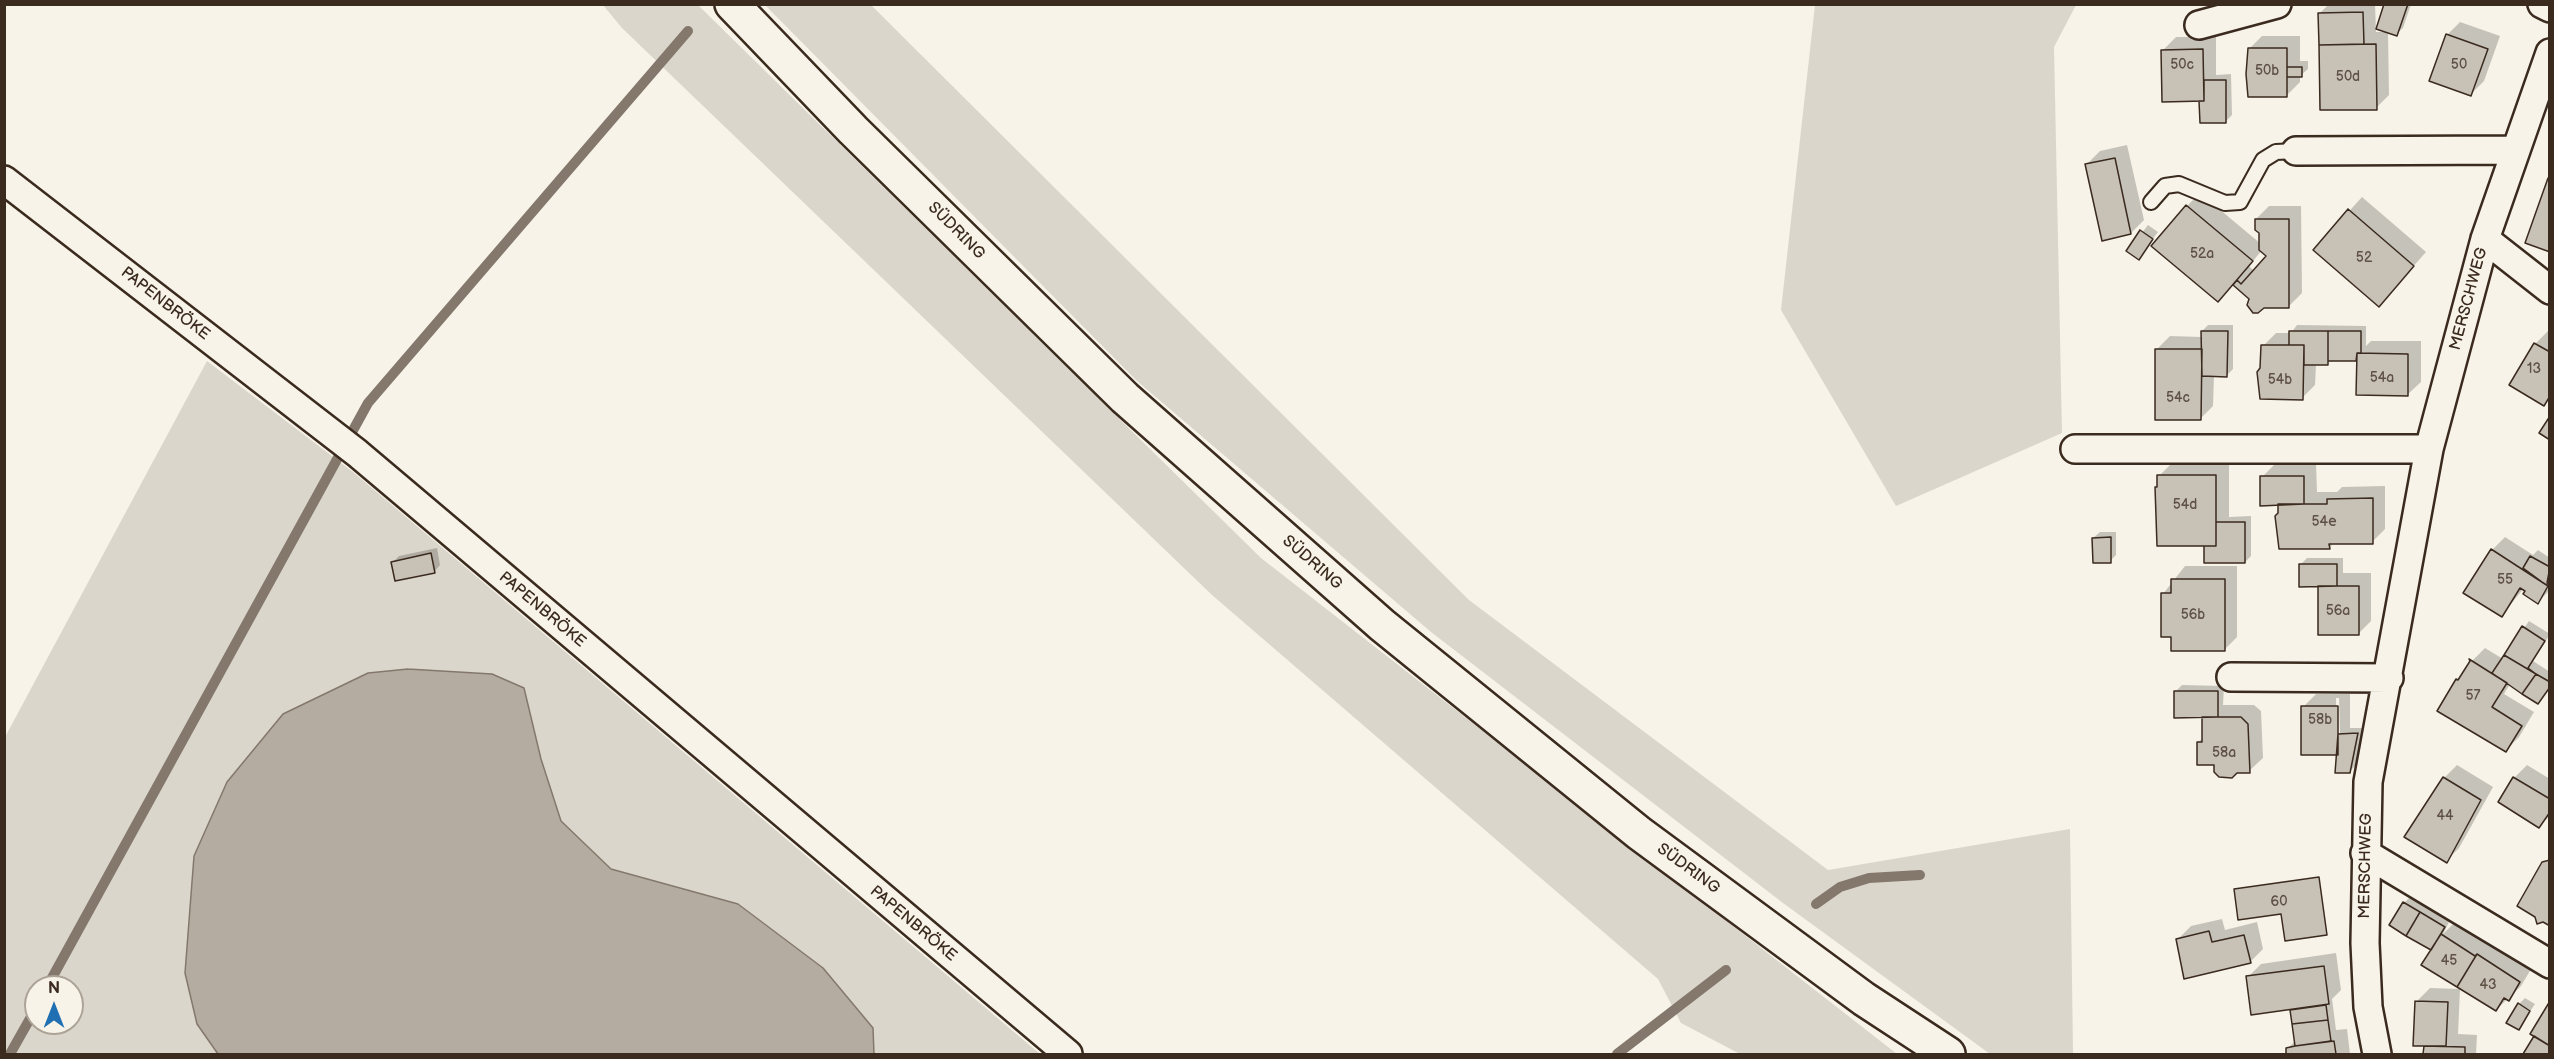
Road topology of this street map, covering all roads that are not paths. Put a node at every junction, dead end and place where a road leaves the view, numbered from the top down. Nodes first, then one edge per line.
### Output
1 (732, 4) edge
2 (2277, 4) edge
3 (2542, 4) edge
4 (2550, 8) edge
5 (2199, 25) dead end
6 (2550, 53) edge
7 (2514, 150) junction
8 (2296, 151) joint
9 (4, 180) edge
10 (2151, 202) dead end
11 (2485, 239) junction
12 (2550, 290) edge
13 (2075, 450) dead end
14 (2429, 450) junction
15 (2231, 677) dead end
16 (2389, 678) junction
17 (2365, 853) junction
18 (2550, 964) edge
19 (1068, 1054) edge
20 (1948, 1054) edge
21 (2376, 1054) edge

1 - 20 main road, SÜDRING
2 - 5 street
3 - 4 street
6 - 7 street, MERSCHWEG
7 - 8 street
7 - 11 street, MERSCHWEG
8 - 10 lane
9 - 19 street, PAPENBRÖKE
11 - 12 street
11 - 14 street, MERSCHWEG
13 - 14 street
14 - 16 street, MERSCHWEG
15 - 16 street
16 - 17 street, MERSCHWEG
17 - 18 street
17 - 21 street, MERSCHWEG

